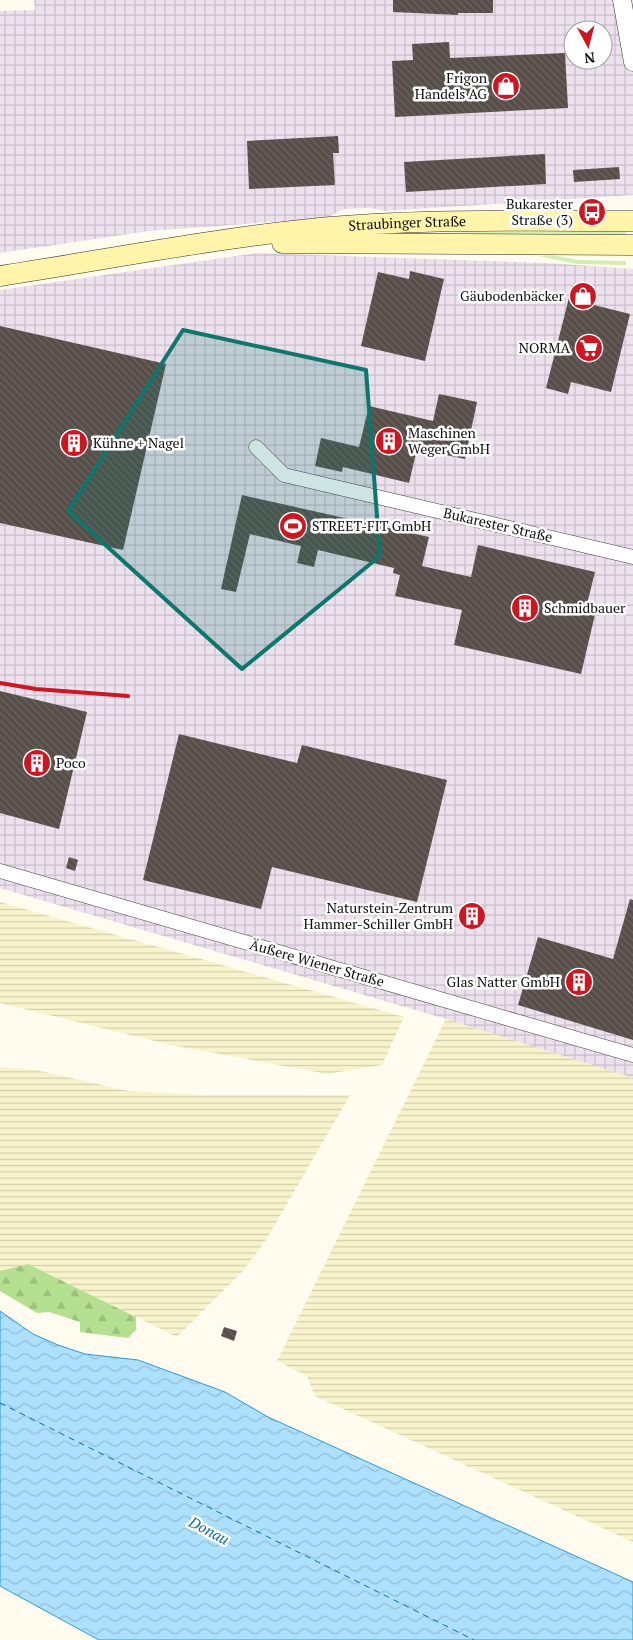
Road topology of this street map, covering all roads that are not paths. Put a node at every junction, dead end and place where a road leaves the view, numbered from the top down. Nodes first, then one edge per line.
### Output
1 (622, 0) edge
2 (633, 62) edge
3 (633, 221) edge
4 (633, 245) edge
5 (183, 248) junction
6 (0, 276) edge
7 (256, 447) dead end
8 (633, 557) edge
9 (0, 871) edge
10 (633, 1055) edge

1 - 2 street
3 - 5 main road, Straubinger Straße
4 - 5 main road, Straubinger Straße
5 - 6 main road, Straubinger Straße
7 - 8 street, Bukarester Straße
9 - 10 street, Äußere Wiener Straße

